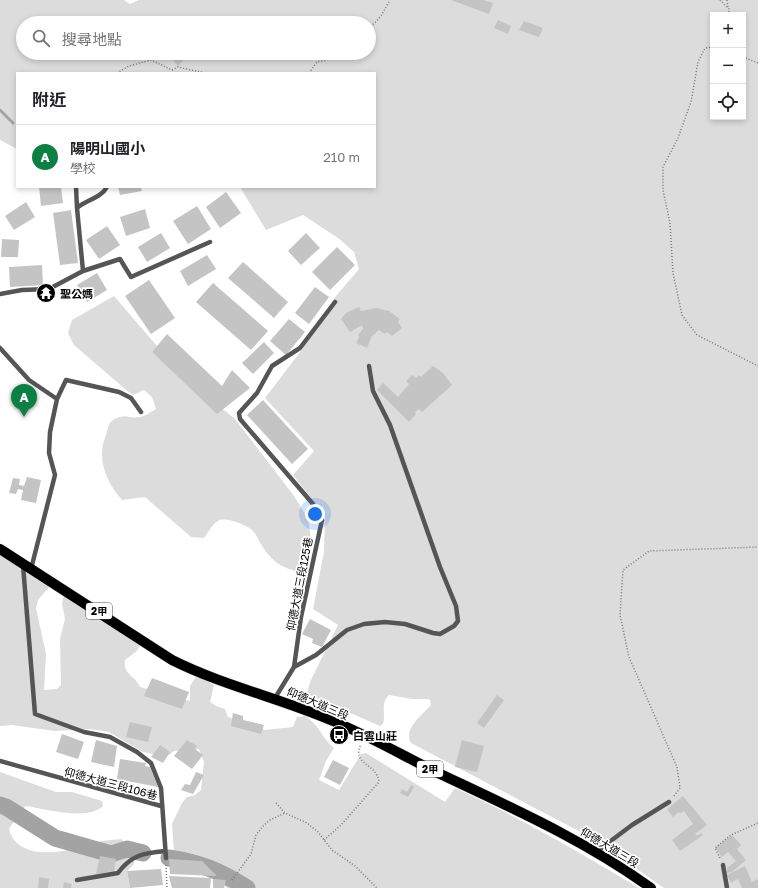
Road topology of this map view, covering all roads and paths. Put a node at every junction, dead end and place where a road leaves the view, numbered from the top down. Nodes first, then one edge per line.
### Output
1 (390, 0) edge
2 (720, 0) edge
3 (727, 0) edge
4 (728, 9) junction
5 (728, 12) edge
6 (376, 21) edge
7 (710, 47) edge
8 (746, 59) edge
9 (151, 60) edge
10 (151, 60) edge
11 (327, 60) edge
12 (758, 63) edge
13 (119, 72) edge
14 (200, 72) edge
15 (310, 72) edge
16 (76, 188) edge
17 (106, 188) edge
18 (77, 208) junction
19 (210, 242) dead end
20 (83, 271) junction
21 (0, 294) edge
22 (335, 302) dead end
23 (0, 348) edge
24 (758, 365) edge
25 (369, 366) dead end
26 (57, 399) junction
27 (141, 412) dead end
28 (758, 547) edge
29 (0, 549) edge
30 (27, 567) junction
31 (294, 667) junction
32 (276, 698) junction
33 (365, 736) junction
34 (0, 761) edge
35 (669, 802) joint
36 (276, 803) dead end
37 (161, 806) junction
38 (286, 813) junction
39 (758, 823) edge
40 (324, 840) junction
41 (165, 851) junction
42 (596, 852) junction
43 (166, 858) joint
44 (723, 865) joint
45 (77, 880) dead end
46 (232, 880) dead end
47 (167, 888) edge
48 (377, 888) edge
49 (651, 888) edge
50 (727, 888) edge

1 - 6 path
2 - 4 path
3 - 4 path
4 - 5 path
7 - 24 path
8 - 12 path
9 - 14 path
10 - 13 path
11 - 15 path
16 - 18 lane
17 - 18 lane
18 - 20 lane
19 - 20 lane
20 - 21 lane
22 - 31 lane, 仰德大道三段125巷
23 - 26 lane
25 - 31 lane
26 - 27 lane
26 - 30 lane
28 - 35 path
29 - 30 main road, 仰德大道三段 / 2甲
30 - 32 main road, 仰德大道三段 / 2甲
30 - 37 lane, 仰德大道三段106巷
31 - 32 lane, 仰德大道三段125巷
32 - 33 main road, 仰德大道三段 / 2甲
33 - 40 path
33 - 42 main road, 仰德大道三段 / 2甲
34 - 37 lane, 仰德大道三段106巷
35 - 42 lane
36 - 38 path
37 - 41 lane
38 - 40 path
38 - 46 path
39 - 44 path
40 - 48 path
41 - 43 lane
41 - 45 lane
42 - 49 main road, 仰德大道三段 / 2甲
43 - 47 path
44 - 50 lane

